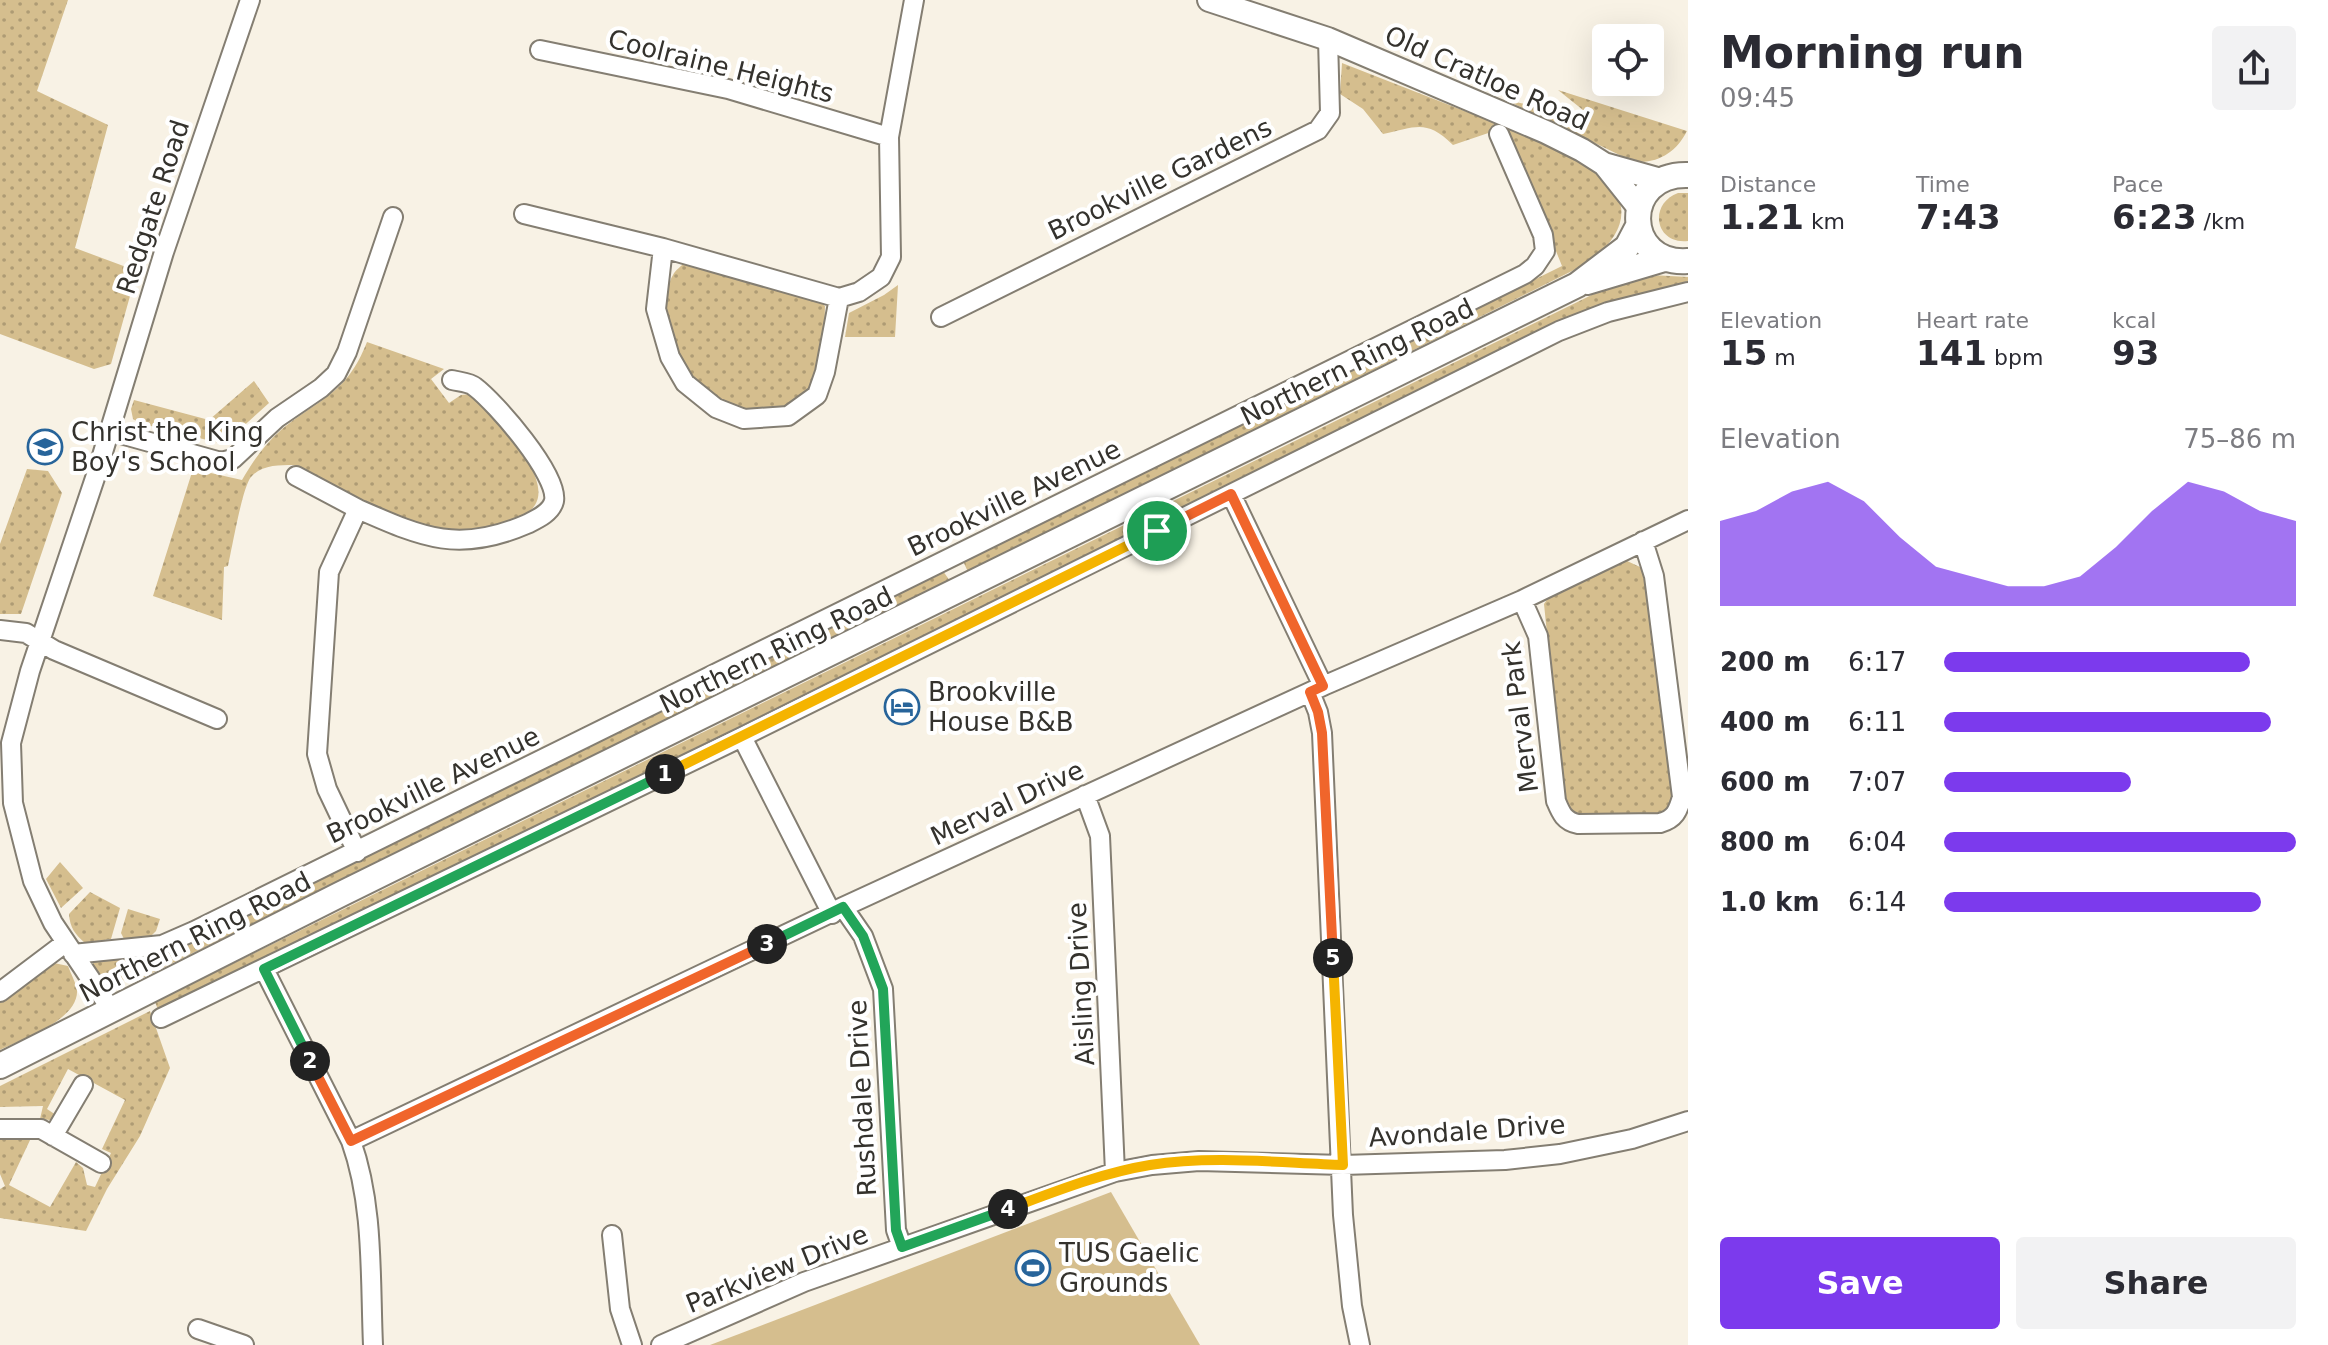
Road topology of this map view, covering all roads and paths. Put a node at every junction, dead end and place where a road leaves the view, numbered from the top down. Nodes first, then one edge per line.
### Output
1 (250, 0) edge
2 (914, 0) edge
3 (1209, 0) edge
4 (1328, 39) junction
5 (540, 50) dead end
6 (1499, 134) dead end
7 (889, 137) junction
8 (1604, 164) junction
9 (1688, 175) edge
10 (1661, 180) junction
11 (524, 214) dead end
12 (393, 217) dead end
13 (1638, 217) junction
14 (663, 248) junction
15 (1676, 260) edge
16 (1577, 285) junction
17 (1688, 292) edge
18 (839, 298) junction
19 (941, 317) dead end
20 (452, 380) dead end
21 (110, 431) junction
22 (296, 476) dead end
23 (1231, 494) junction
24 (358, 509) junction
25 (1688, 520) edge
26 (1643, 541) junction
27 (1522, 600) junction
28 (0, 630) edge
29 (40, 640) junction
30 (1316, 689) junction
31 (217, 719) dead end
32 (742, 737) junction
33 (1085, 795) junction
34 (357, 852) junction
35 (838, 910) junction
36 (69, 948) junction
37 (264, 969) junction
38 (2, 988) edge
39 (112, 1011) junction
40 (161, 1018) dead end
41 (0, 1066) edge
42 (83, 1085) dead end
43 (1688, 1121) edge
44 (0, 1129) edge
45 (53, 1136) junction
46 (351, 1141) junction
47 (101, 1163) dead end
48 (1343, 1165) junction
49 (1115, 1172) junction
50 (612, 1235) dead end
51 (902, 1247) junction
52 (198, 1329) dead end
53 (244, 1345) edge
54 (373, 1345) edge
55 (632, 1345) edge
56 (661, 1345) edge
57 (1360, 1345) edge

1 - 21 street, Redgate Road
2 - 7 street
3 - 4 street, Old Cratloe Road
4 - 8 street, Old Cratloe Road
4 - 19 street, Brookville Gardens
5 - 7 street, Coolraine Heights
6 - 34 street, Brookville Avenue
7 - 18 street
8 - 10 street, Old Cratloe Road
8 - 13 street, Old Cratloe Road
9 - 10 main road
10 - 13 main road
11 - 14 street
12 - 21 street
13 - 15 main road
13 - 16 main road
14 - 18 street
14 - 18 street
15 - 16 main road
16 - 39 main road, Northern Ring Road
17 - 23 street
20 - 24 street
21 - 29 street, Redgate Road
22 - 24 street
23 - 30 street
23 - 32 street
24 - 34 street
25 - 26 street, Merval Drive
26 - 27 street, Merval Drive
26 - 27 street, Merval Park
27 - 30 street, Merval Drive
28 - 29 street
29 - 31 street
29 - 36 street, Redgate Road
30 - 33 street, Merval Drive
30 - 48 street
32 - 35 street, Rushdale Drive
32 - 37 street
33 - 35 street, Merval Drive
33 - 49 street, Aisling Drive
34 - 36 street, Brookville Avenue
35 - 46 street, Merval Drive
35 - 51 street, Rushdale Drive
36 - 38 street
36 - 39 street, Redgate Road
37 - 40 street
37 - 46 street
39 - 41 main road, Northern Ring Road
42 - 45 street
43 - 48 street, Avondale Drive
44 - 45 street
45 - 47 street
46 - 54 street
48 - 49 street, Parkview Drive
48 - 57 street
49 - 51 street, Parkview Drive
50 - 55 street
51 - 56 street, Parkview Drive
52 - 53 street

